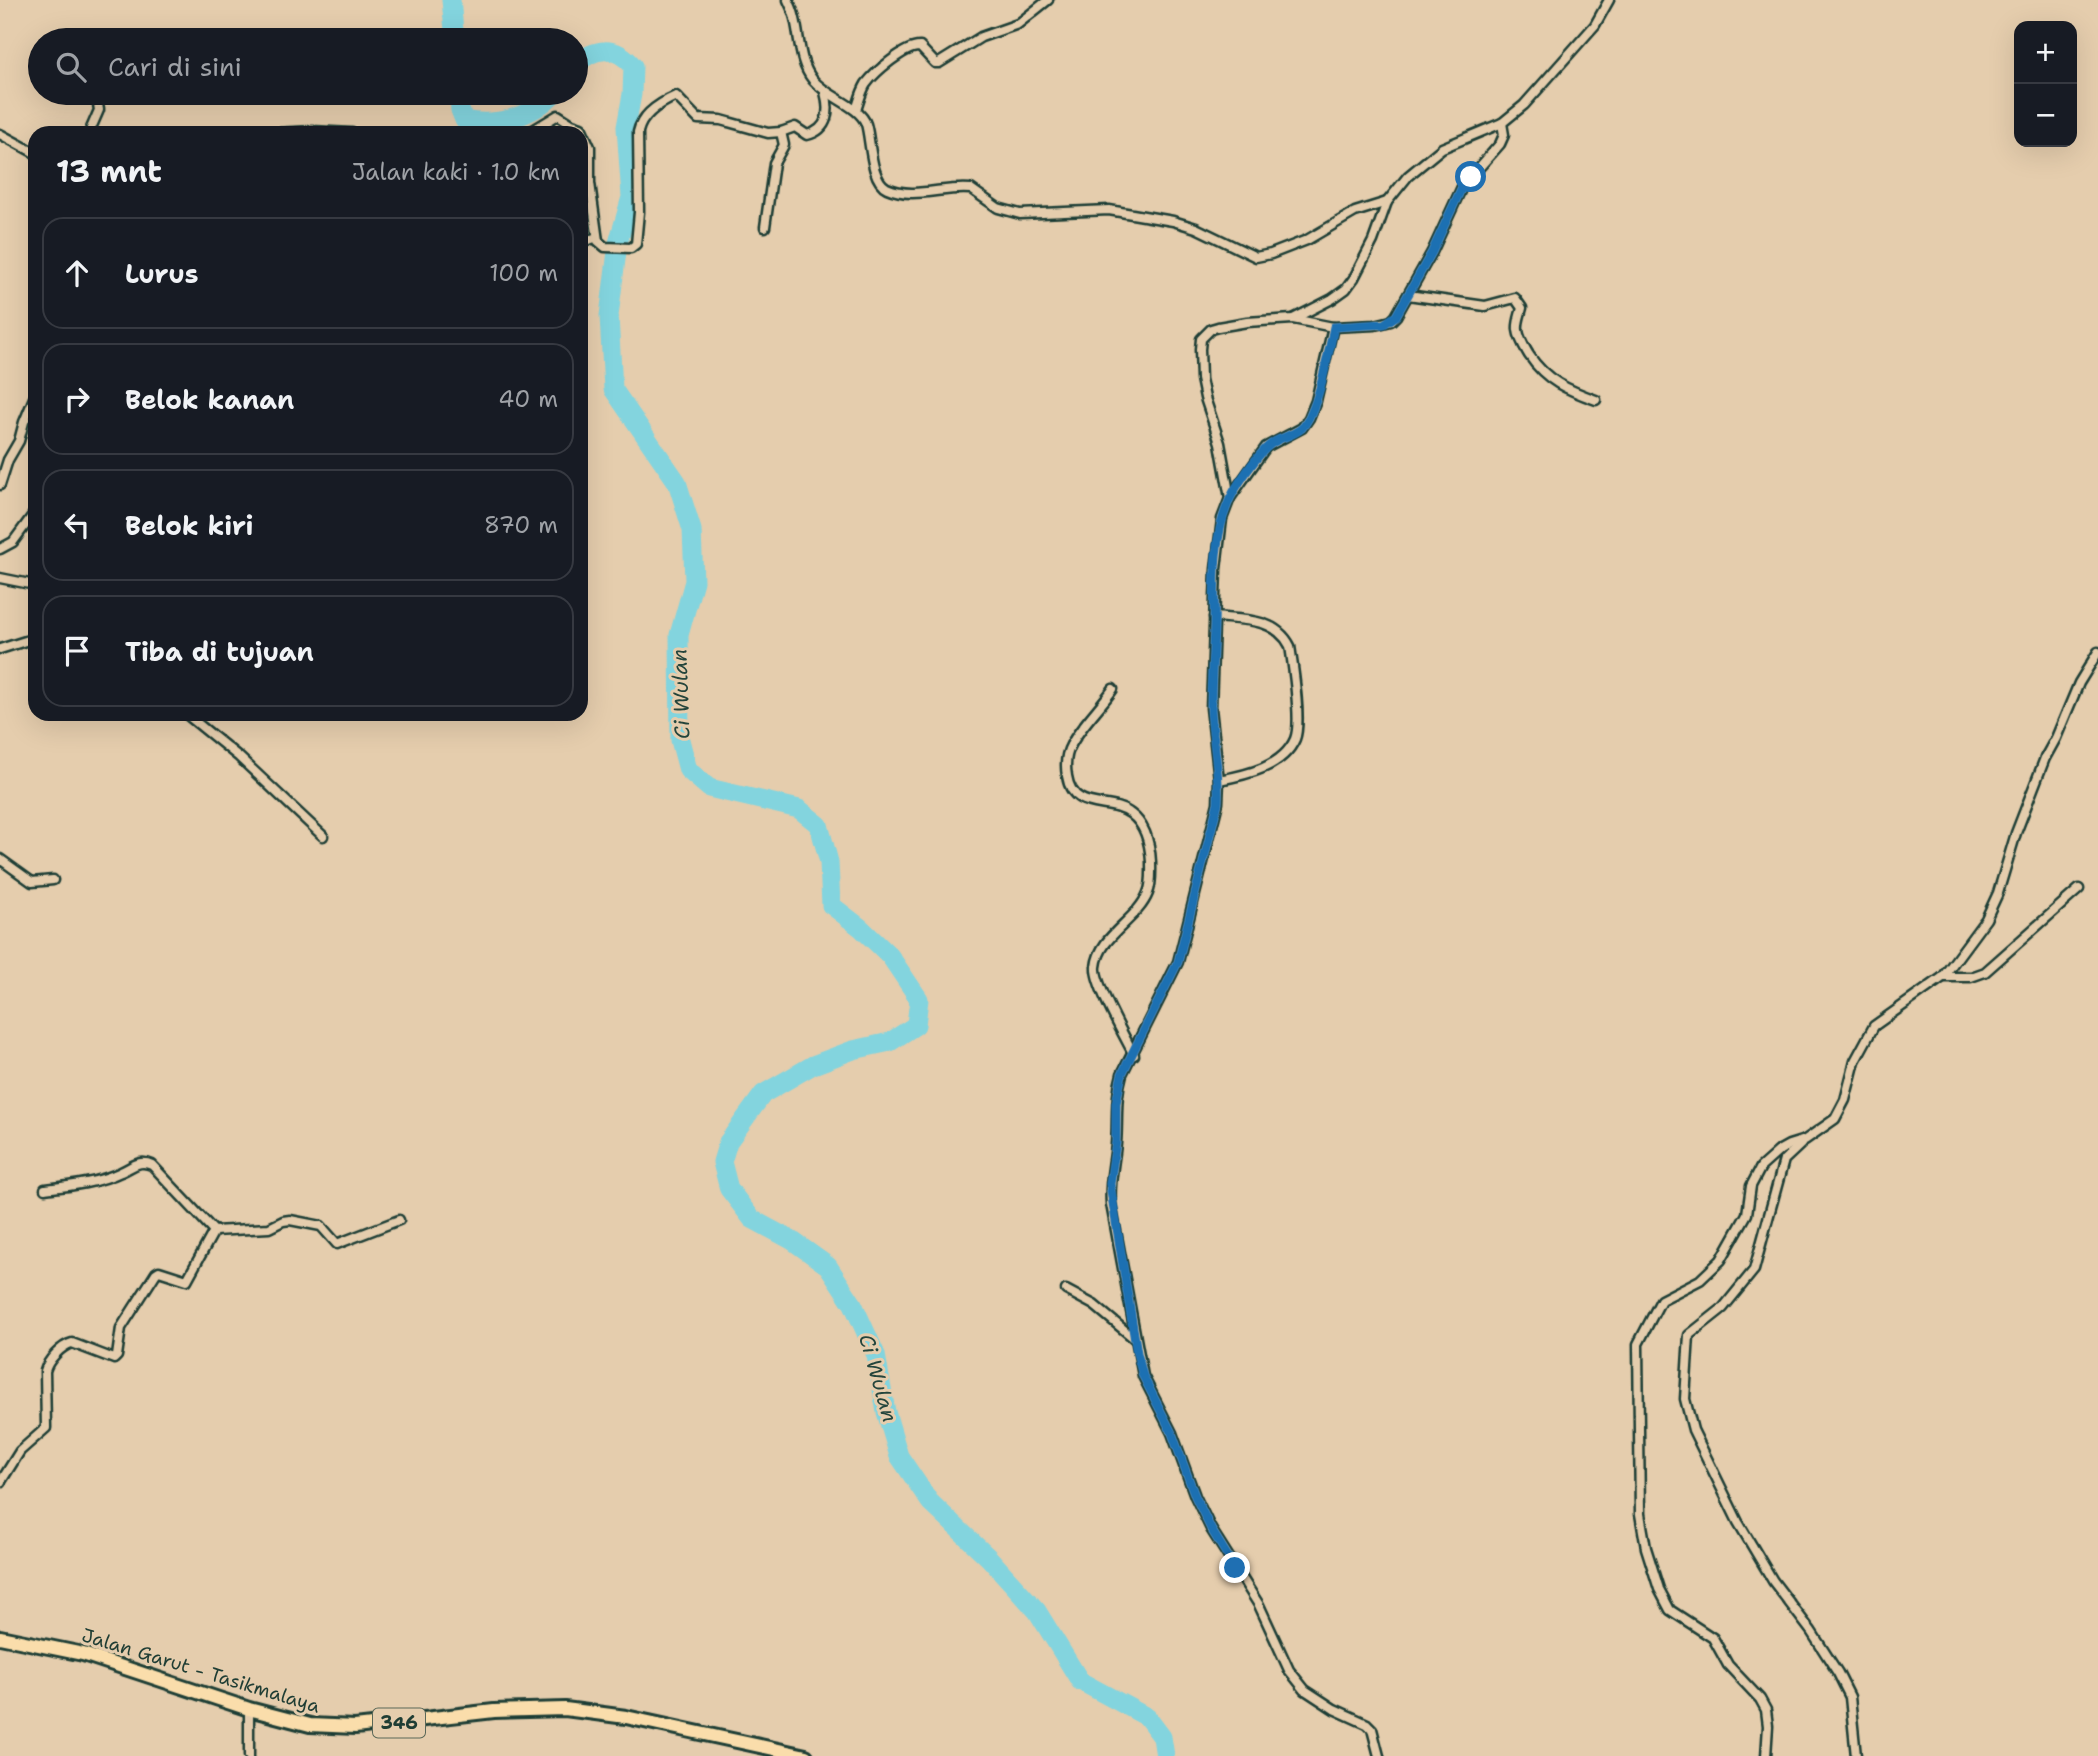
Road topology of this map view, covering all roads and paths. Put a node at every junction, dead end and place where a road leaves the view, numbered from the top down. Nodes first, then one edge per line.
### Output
1 (788, 0) edge
2 (1048, 0) edge
3 (1609, 0) edge
4 (825, 92) junction
5 (98, 105) edge
6 (856, 110) junction
7 (1502, 123) junction
8 (92, 126) edge
9 (539, 126) edge
10 (578, 126) edge
11 (781, 132) junction
12 (0, 134) edge
13 (588, 142) edge
14 (28, 149) edge
15 (1387, 202) junction
16 (765, 227) dead end
17 (597, 237) junction
18 (588, 240) edge
19 (1408, 295) junction
20 (1293, 319) junction
21 (1334, 327) junction
22 (1596, 400) dead end
23 (28, 412) edge
24 (0, 485) edge
25 (1230, 498) junction
26 (28, 522) edge
27 (0, 549) edge
28 (0, 578) edge
29 (28, 584) edge
30 (1214, 617) junction
31 (28, 640) edge
32 (0, 649) edge
33 (2098, 652) edge
34 (1113, 689) dead end
35 (195, 721) edge
36 (1219, 780) junction
37 (323, 836) dead end
38 (0, 859) edge
39 (53, 880) dead end
40 (2078, 889) dead end
41 (1943, 977) junction
42 (1134, 1055) junction
43 (1805, 1140) junction
44 (45, 1189) dead end
45 (399, 1220) dead end
46 (214, 1231) junction
47 (1066, 1290) dead end
48 (1135, 1339) junction
49 (0, 1483) edge
50 (0, 1637) edge
51 (249, 1709) junction
52 (249, 1756) edge
53 (806, 1756) edge
54 (1379, 1756) edge
55 (1766, 1756) edge
56 (1856, 1756) edge

1 - 4 street
2 - 6 street
3 - 7 street
4 - 6 street
4 - 11 street
5 - 8 street
6 - 15 street
7 - 15 street
7 - 19 street
9 - 10 street
11 - 16 street
11 - 17 street
12 - 14 street
13 - 17 street
15 - 20 street
17 - 18 street
19 - 21 street
19 - 22 street
20 - 21 street
20 - 25 street
21 - 25 street
23 - 24 street
25 - 30 street
26 - 27 street
28 - 29 street
30 - 36 street
30 - 36 street
31 - 32 street
33 - 41 street
34 - 42 street
35 - 37 street
36 - 42 street
38 - 39 street
40 - 41 street
41 - 43 street
42 - 48 street
43 - 55 street
43 - 56 street
44 - 46 street
45 - 46 street
46 - 49 street
47 - 48 street
48 - 54 street
50 - 51 main road, Jalan Garut - Tasikmalaya / 346
51 - 52 street
51 - 53 main road, Jalan Garut - Tasikmalaya / 346

